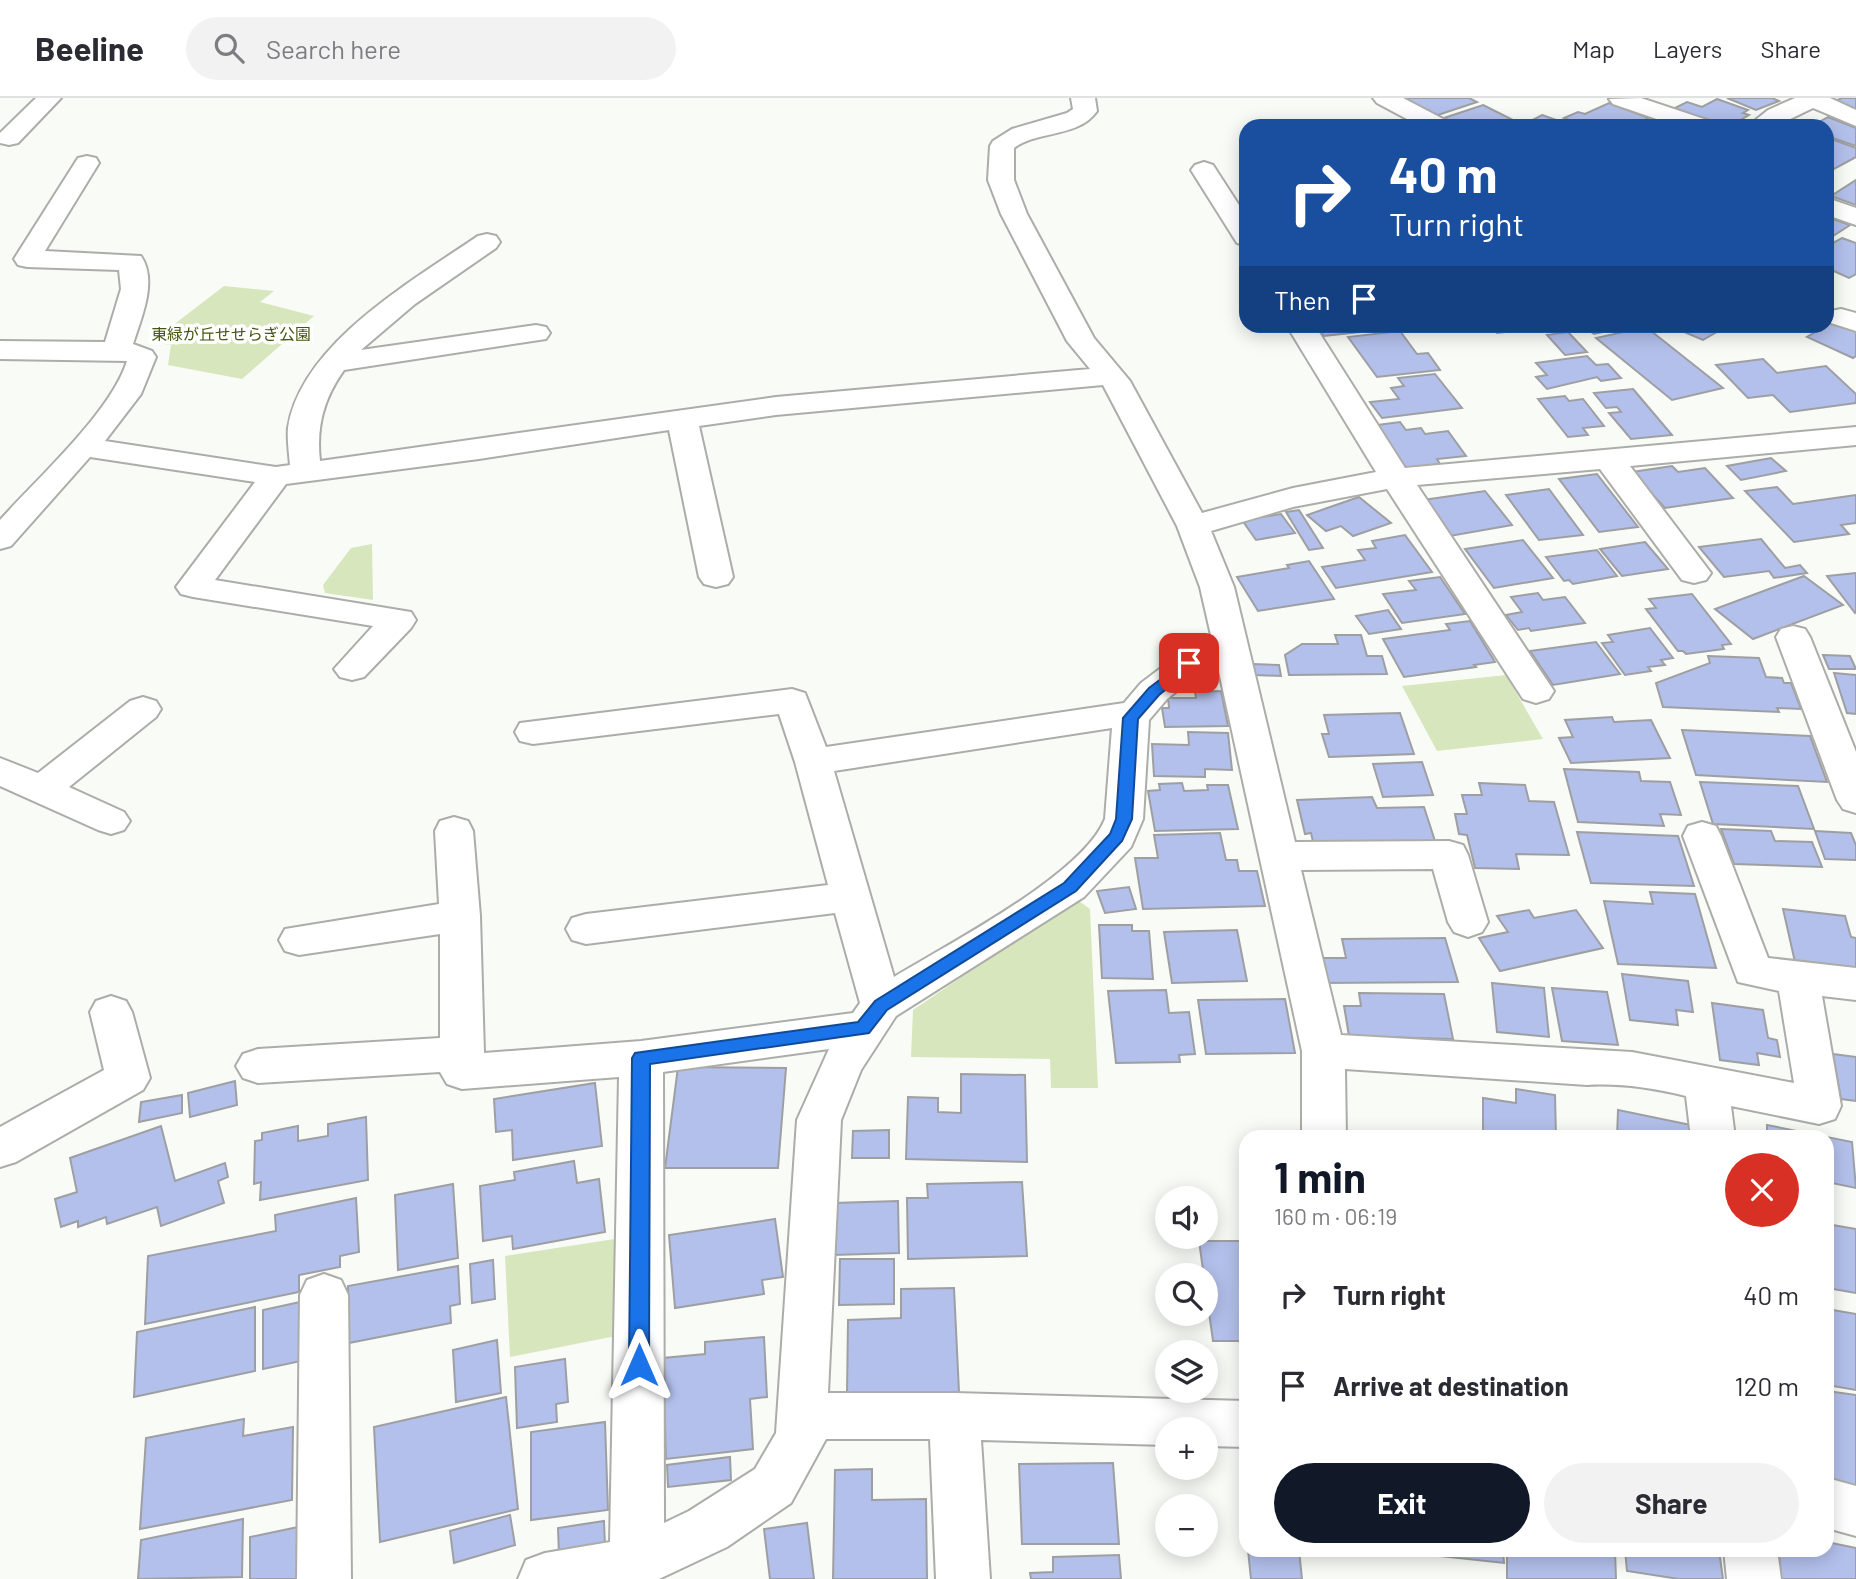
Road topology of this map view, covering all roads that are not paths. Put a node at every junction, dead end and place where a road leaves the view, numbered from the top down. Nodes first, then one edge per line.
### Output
1 (49, 98) edge
2 (1083, 98) edge
3 (1385, 98) edge
4 (1812, 98) edge
5 (1621, 99) edge
6 (1425, 119) edge
7 (1680, 119) edge
8 (1770, 119) edge
9 (1856, 119) edge
10 (9, 138) dead end
11 (87, 163) dead end
12 (1204, 170) dead end
13 (1236, 203) edge
14 (1834, 209) edge
15 (1856, 217) edge
16 (487, 242) dead end
17 (537, 333) dead end
18 (1305, 333) edge
19 (0, 350) edge
20 (117, 351) junction
21 (332, 363) junction
22 (1111, 376) junction
23 (682, 419) junction
24 (1856, 436) edge
25 (83, 447) junction
26 (1609, 459) junction
27 (291, 474) junction
28 (1396, 478) junction
29 (1193, 526) junction
30 (0, 539) edge
31 (1695, 573) dead end
32 (716, 577) dead end
33 (1793, 636) dead end
34 (1232, 647) junction
35 (352, 670) dead end
36 (1536, 691) dead end
37 (143, 709) dead end
38 (1134, 713) junction
39 (533, 732) dead end
40 (813, 762) junction
41 (0, 771) edge
42 (41, 790) junction
43 (1856, 800) edge
44 (111, 821) dead end
45 (454, 831) dead end
46 (1702, 836) dead end
47 (1279, 856) junction
48 (851, 897) junction
49 (460, 916) junction
50 (1468, 922) dead end
51 (586, 929) dead end
52 (299, 940) dead end
53 (1798, 978) junction
54 (1856, 984) edge
55 (111, 1012) dead end
56 (872, 1017) junction
57 (1323, 1051) junction
58 (463, 1054) junction
59 (641, 1058) junction
60 (257, 1066) dead end
61 (1706, 1083) junction
62 (1324, 1130) edge
63 (1712, 1130) edge
64 (0, 1149) edge
65 (324, 1295) dead end
66 (804, 1416) junction
67 (954, 1416) junction
68 (1239, 1424) edge
69 (1834, 1505) edge
70 (1856, 1511) edge
71 (1752, 1557) edge
72 (633, 1572) edge
73 (324, 1579) edge
74 (545, 1579) edge
75 (963, 1579) edge
76 (1755, 1579) edge

1 - 10 street
2 - 22 street
3 - 6 street
4 - 8 street
4 - 9 street
5 - 7 street
11 - 20 street
12 - 13 street
14 - 15 street
16 - 21 street
17 - 21 street
18 - 28 street
19 - 20 street
20 - 25 street
21 - 27 street
22 - 23 street
22 - 29 street
23 - 27 street
23 - 32 street
24 - 26 street
25 - 27 street
25 - 30 street
26 - 28 street
26 - 31 street
27 - 35 street
28 - 29 street
28 - 36 street
29 - 34 street
33 - 43 street
34 - 38 street
34 - 47 street
37 - 42 street
38 - 40 street
38 - 56 street
39 - 40 street
40 - 48 street
41 - 42 street
42 - 44 street
45 - 49 street
46 - 53 street
47 - 50 street
47 - 57 street
48 - 51 street
48 - 56 street
49 - 52 street
49 - 58 street
53 - 54 street
53 - 61 street
55 - 64 street
56 - 59 street
56 - 66 street
57 - 61 street
57 - 62 street
58 - 59 street
58 - 60 street
59 - 72 street
61 - 63 street
65 - 73 street
66 - 67 street
66 - 72 street
67 - 68 street
67 - 75 street
69 - 70 street
71 - 76 street
72 - 74 street

